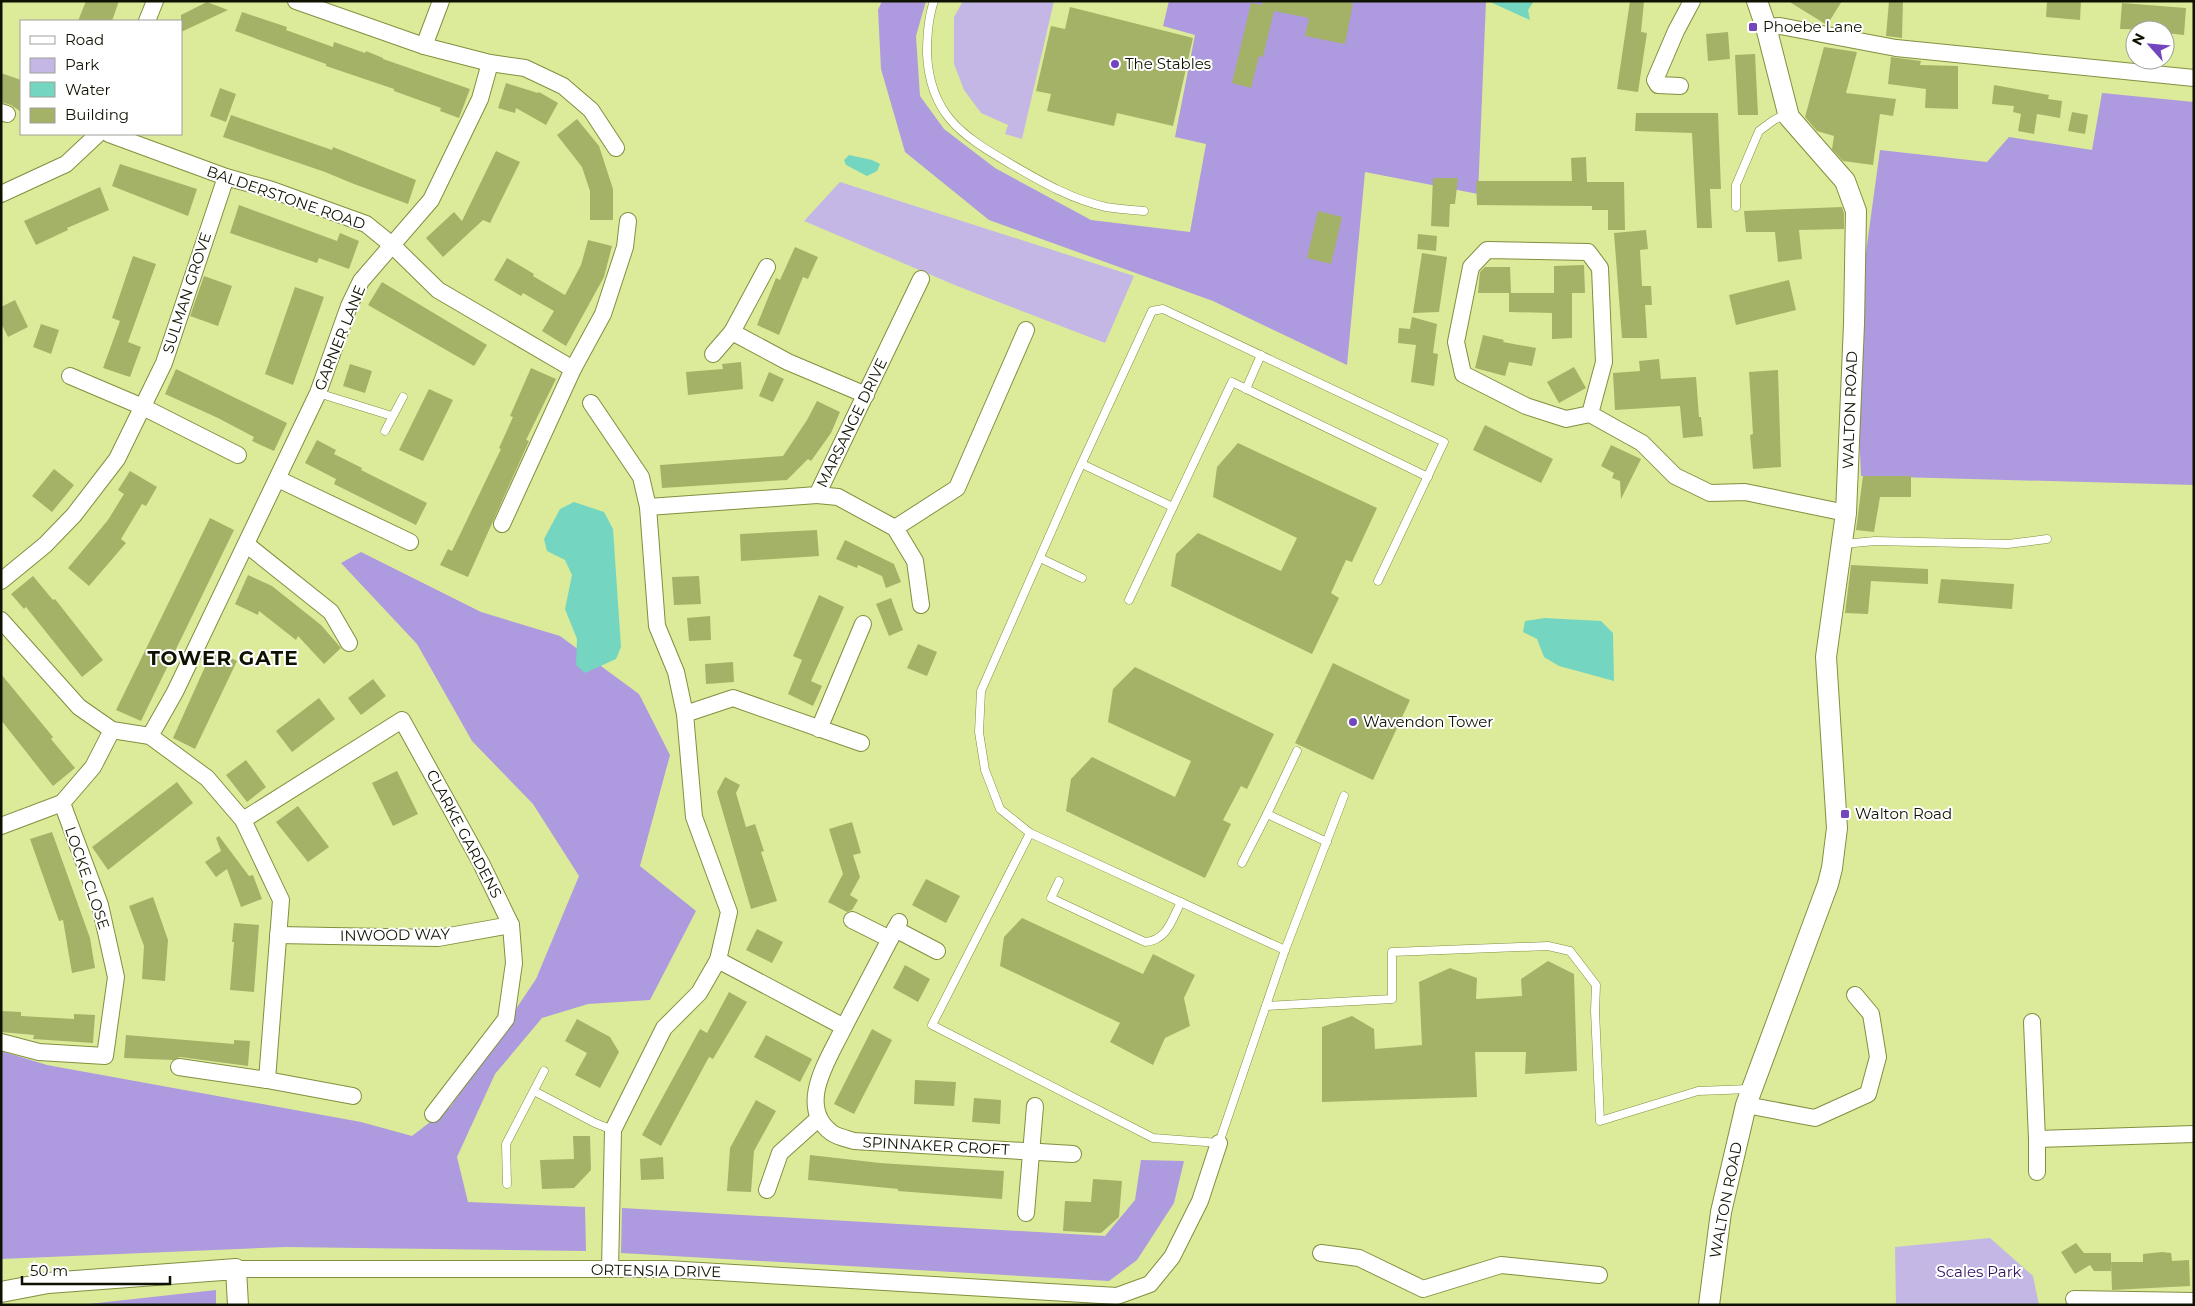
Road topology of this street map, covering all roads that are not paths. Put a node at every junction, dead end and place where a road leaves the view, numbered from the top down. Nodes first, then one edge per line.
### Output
1 (155, 1) edge
2 (296, 1) edge
3 (441, 1) edge
4 (934, 1) edge
5 (1692, 1) edge
6 (1757, 1) edge
7 (147, 20) edge
8 (1766, 27) junction
9 (424, 46) junction
10 (490, 63) junction
11 (2194, 78) edge
12 (1680, 86) dead end
13 (1788, 113) junction
14 (97, 135) edge
15 (112, 135) edge
16 (616, 148) dead end
17 (226, 177) junction
18 (1, 194) edge
19 (1736, 207) dead end
20 (1144, 211) dead end
21 (628, 222) dead end
22 (392, 245) junction
23 (767, 267) dead end
24 (921, 279) dead end
25 (1026, 330) dead end
26 (732, 332) junction
27 (713, 354) dead end
28 (1261, 355) junction
29 (573, 369) junction
30 (70, 376) dead end
31 (1246, 389) junction
32 (318, 393) junction
33 (866, 395) junction
34 (403, 397) dead end
35 (591, 403) dead end
36 (143, 407) junction
37 (1590, 414) junction
38 (392, 416) junction
39 (385, 431) dead end
40 (238, 455) dead end
41 (1082, 464) junction
42 (1428, 477) junction
43 (278, 479) junction
44 (817, 495) junction
45 (648, 507) junction
46 (1173, 507) junction
47 (1846, 512) junction
48 (502, 524) dead end
49 (895, 528) junction
50 (2047, 540) dead end
51 (410, 542) dead end
52 (246, 544) junction
53 (1841, 545) junction
54 (1040, 558) junction
55 (1082, 578) dead end
56 (1378, 581) dead end
57 (1, 582) edge
58 (1129, 600) dead end
59 (921, 605) dead end
60 (1, 620) edge
61 (863, 624) dead end
62 (349, 643) dead end
63 (685, 714) junction
64 (819, 729) junction
65 (112, 730) junction
66 (150, 736) junction
67 (861, 743) dead end
68 (1297, 751) dead end
69 (1344, 796) dead end
70 (62, 803) junction
71 (1267, 814) junction
72 (243, 820) junction
73 (1, 826) edge
74 (1030, 833) junction
75 (1327, 842) junction
76 (1242, 863) dead end
77 (1059, 881) dead end
78 (1181, 902) junction
79 (852, 920) dead end
80 (511, 925) junction
81 (895, 930) junction
82 (278, 934) junction
83 (1285, 950) junction
84 (937, 951) dead end
85 (718, 960) junction
86 (1855, 995) dead end
87 (1266, 1006) junction
88 (2032, 1022) dead end
89 (844, 1027) junction
90 (1, 1042) edge
91 (179, 1068) dead end
92 (544, 1071) dead end
93 (267, 1080) junction
94 (534, 1091) junction
95 (353, 1096) dead end
96 (1749, 1097) junction
97 (1035, 1106) dead end
98 (433, 1114) dead end
99 (819, 1118) junction
100 (613, 1130) junction
101 (2194, 1134) edge
102 (2037, 1139) junction
103 (1219, 1143) junction
104 (1031, 1152) junction
105 (1073, 1154) dead end
106 (2037, 1172) dead end
107 (507, 1184) dead end
108 (768, 1190) dead end
109 (1026, 1213) dead end
110 (1322, 1253) dead end
111 (236, 1269) junction
112 (610, 1269) junction
113 (1599, 1275) dead end
114 (1, 1292) edge
115 (1422, 1297) edge
116 (2074, 1299) dead end
117 (2194, 1301) edge
118 (238, 1305) edge
119 (1709, 1305) edge

1 - 7 street
2 - 9 street
3 - 9 street
4 - 20 lane
5 - 12 street
6 - 8 street, WALTON ROAD
8 - 11 street
8 - 13 street, WALTON ROAD
9 - 10 street
10 - 16 street
10 - 22 street, GARNER LANE
13 - 19 lane
13 - 47 street, WALTON ROAD
14 - 18 street
15 - 17 street, BALDERSTONE ROAD
17 - 22 street, BALDERSTONE ROAD
17 - 36 street, SULMAN GROVE
21 - 29 street
22 - 29 street, BALDERSTONE ROAD
22 - 32 street, GARNER LANE
23 - 26 street
24 - 33 street, MARSANGE DRIVE
25 - 49 street
26 - 27 street
26 - 33 street
28 - 31 lane
28 - 41 lane
28 - 42 lane
29 - 48 street
30 - 36 street
31 - 42 lane
31 - 46 lane
32 - 38 lane
32 - 43 street, GARNER LANE
33 - 44 street, MARSANGE DRIVE
34 - 38 lane
35 - 45 street
36 - 40 street
36 - 57 street, SULMAN GROVE
37 - 37 street
37 - 47 street
38 - 39 lane
41 - 46 lane
41 - 54 lane
42 - 56 lane
43 - 51 street
43 - 52 street, GARNER LANE
44 - 45 street, MARSANGE DRIVE
44 - 49 street
45 - 63 street
46 - 58 lane
47 - 53 street, WALTON ROAD
49 - 59 street
50 - 53 lane
52 - 62 street
52 - 66 street, GARNER LANE
53 - 96 street, WALTON ROAD
54 - 55 lane
54 - 74 lane
60 - 65 street
61 - 64 street
63 - 64 street
63 - 85 street
64 - 67 street
65 - 66 street
65 - 70 street
66 - 72 street
68 - 71 lane
69 - 75 lane
70 - 73 street
70 - 90 street, LOCKE CLOSE
71 - 75 lane
71 - 76 lane
72 - 80 street, CLARKE GARDENS
72 - 82 street
74 - 78 lane
74 - 103 lane
75 - 83 lane
77 - 78 lane
78 - 83 lane
79 - 81 street
80 - 82 street, INWOOD WAY
80 - 98 street, CLARKE GARDENS
81 - 84 street
81 - 89 street
82 - 93 street
83 - 87 lane
85 - 89 street
85 - 100 street
86 - 96 street
87 - 96 lane
87 - 103 lane
88 - 102 street
89 - 99 street
91 - 93 street
92 - 94 lane
93 - 95 street
94 - 100 lane
94 - 107 lane
96 - 119 street, WALTON ROAD
97 - 104 street, SPINNAKER CROFT
99 - 104 street, SPINNAKER CROFT
99 - 108 street
100 - 112 street
101 - 102 street
102 - 106 street
103 - 112 street, ORTENSIA DRIVE
104 - 105 street, SPINNAKER CROFT
104 - 109 street, SPINNAKER CROFT
110 - 115 street
111 - 112 street, ORTENSIA DRIVE
111 - 114 street, ORTENSIA DRIVE
111 - 118 street
113 - 115 street
116 - 117 street

